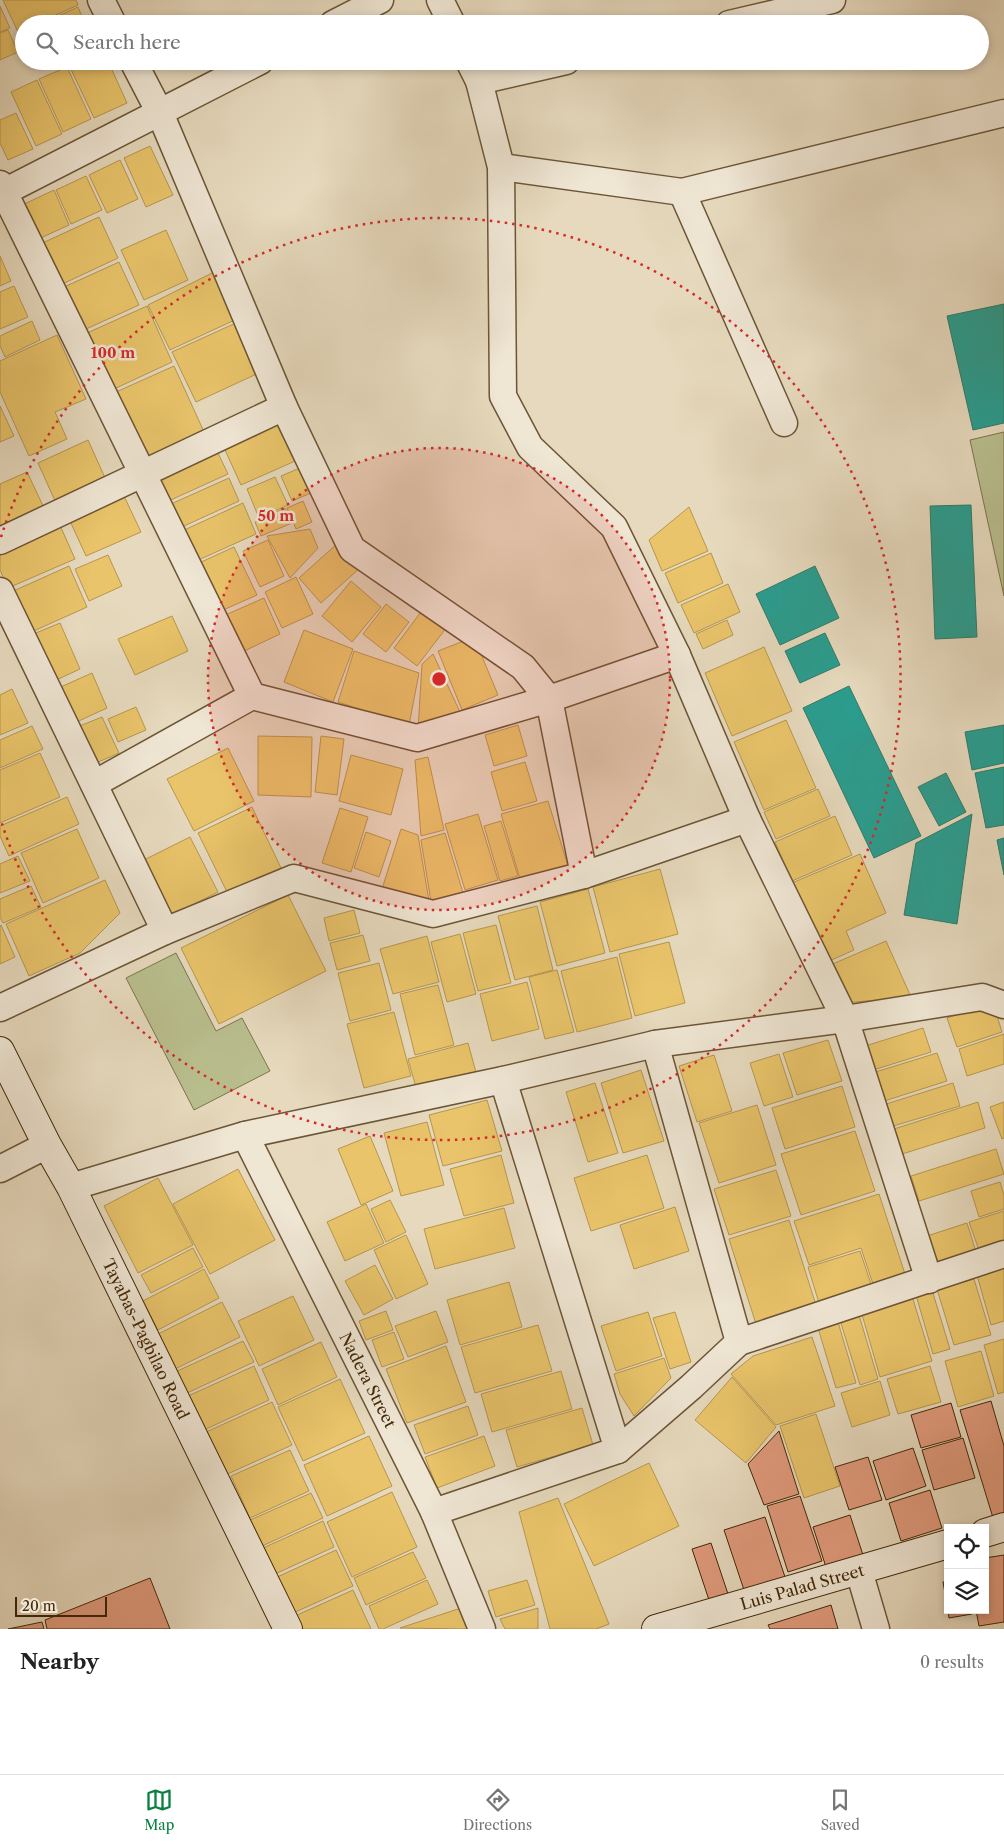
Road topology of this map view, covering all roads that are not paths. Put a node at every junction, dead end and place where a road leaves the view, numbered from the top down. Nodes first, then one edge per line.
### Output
1 (101, 0) edge
2 (380, 0) edge
3 (440, 0) edge
4 (832, 0) edge
5 (108, 15) edge
6 (351, 15) edge
7 (448, 15) edge
8 (768, 15) edge
9 (138, 70) edge
10 (242, 70) edge
11 (474, 71) edge
12 (160, 112) junction
13 (1004, 114) edge
14 (501, 167) junction
15 (1, 190) edge
16 (682, 192) junction
17 (284, 407) junction
18 (784, 423) dead end
19 (142, 474) junction
20 (0, 541) edge
21 (0, 591) edge
22 (677, 655) junction
23 (252, 696) junction
24 (549, 699) junction
25 (94, 784) junction
26 (747, 819) junction
27 (584, 875) junction
28 (164, 931) junction
29 (1004, 1005) edge
30 (0, 1008) edge
31 (846, 1018) junction
32 (655, 1044) junction
33 (0, 1051) edge
34 (503, 1080) junction
35 (245, 1135) junction
36 (47, 1145) junction
37 (0, 1169) edge
38 (71, 1187) junction
39 (1004, 1254) edge
40 (929, 1280) junction
41 (739, 1342) junction
42 (618, 1450) junction
43 (434, 1512) junction
44 (1004, 1527) edge
45 (989, 1531) edge
46 (944, 1545) edge
47 (859, 1571) junction
48 (288, 1629) edge
49 (482, 1629) edge
50 (656, 1629) edge
51 (876, 1629) edge

1 - 5 street
2 - 6 street
3 - 7 street
4 - 8 street
9 - 12 street
10 - 12 street
11 - 14 street
12 - 15 street
12 - 17 street
13 - 16 street
14 - 16 street
14 - 22 street
15 - 19 street
16 - 18 street
17 - 19 street
17 - 24 street
19 - 20 street
19 - 23 street
21 - 25 street
22 - 24 street
22 - 26 street
23 - 24 street
23 - 25 street
24 - 27 street
25 - 28 street
26 - 27 street
26 - 31 street
27 - 28 street
28 - 30 street
29 - 31 street
31 - 32 street
31 - 40 street
32 - 34 street
32 - 41 street
33 - 36 main road, Tayabas-Pagbilao Road
34 - 35 street
34 - 42 street
35 - 38 street
35 - 43 street, Nadera Street
36 - 37 street
36 - 38 main road, Tayabas-Pagbilao Road
38 - 48 main road, Tayabas-Pagbilao Road
39 - 40 street
40 - 41 street
41 - 42 street
42 - 43 street
43 - 49 street, Nadera Street
44 - 45 main road
46 - 47 main road, Luis Palad Street
47 - 50 main road, Luis Palad Street
47 - 51 street

